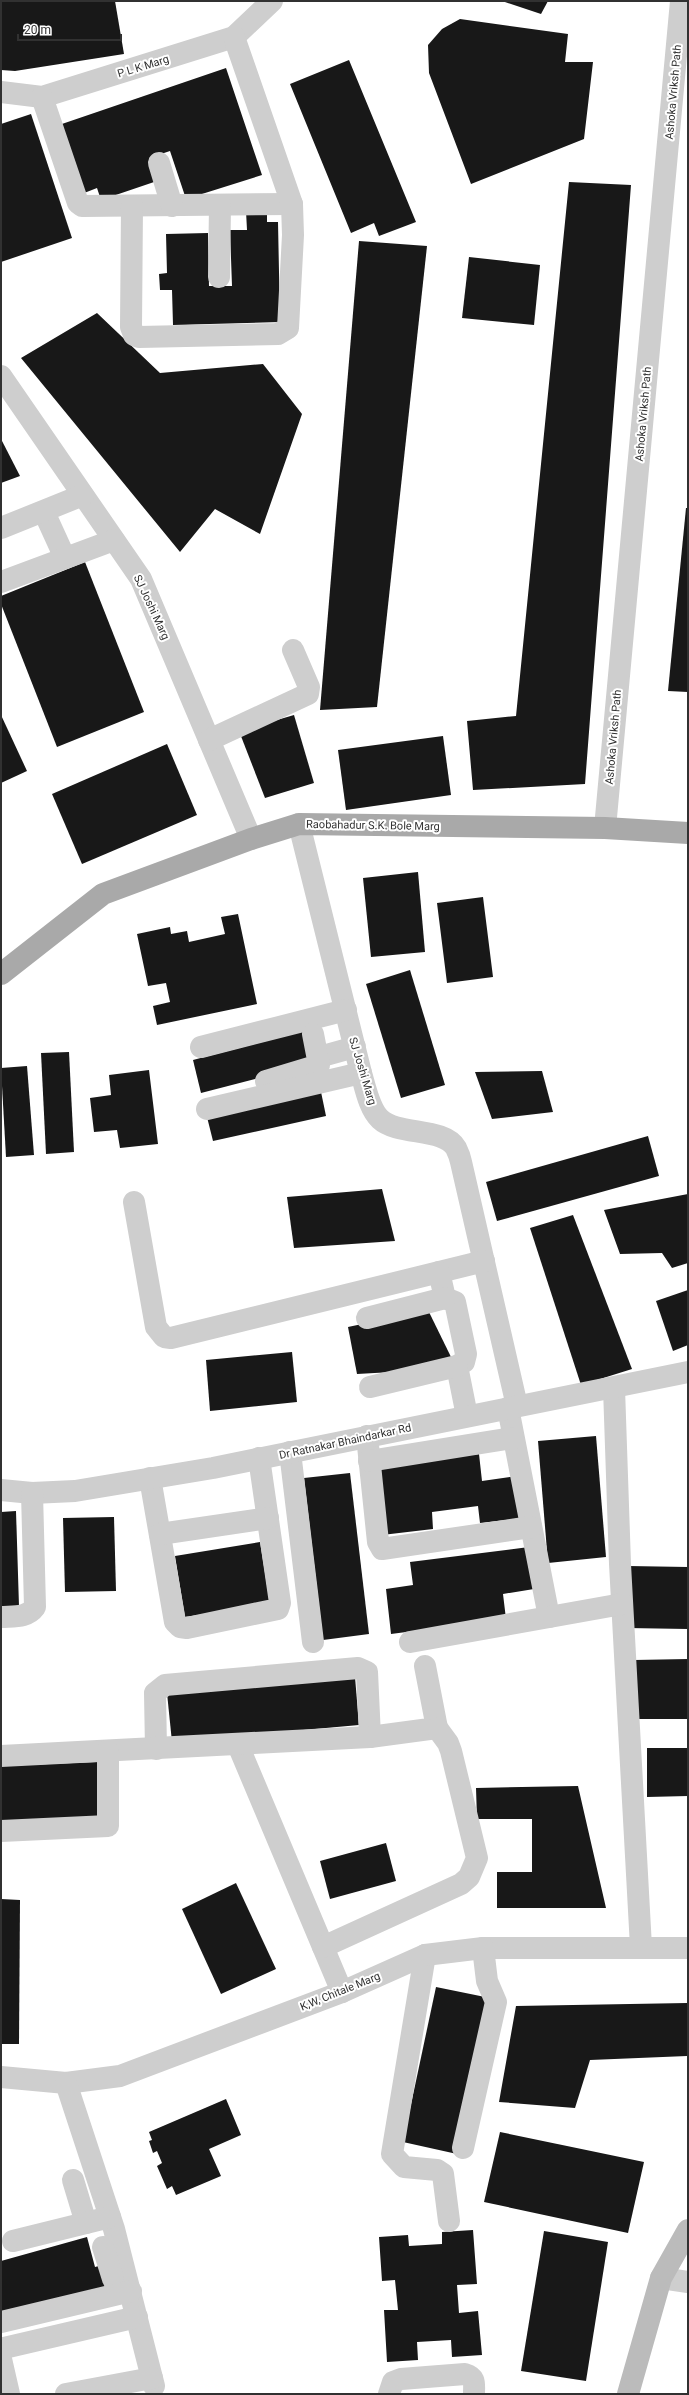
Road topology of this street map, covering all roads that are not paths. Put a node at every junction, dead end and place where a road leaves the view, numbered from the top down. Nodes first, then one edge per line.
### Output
1 (272, 1) edge
2 (681, 1) edge
3 (234, 37) junction
4 (1, 92) edge
5 (42, 97) junction
6 (159, 163) dead end
7 (292, 204) junction
8 (220, 205) junction
9 (132, 206) junction
10 (172, 206) junction
11 (219, 277) dead end
12 (1, 376) edge
13 (83, 495) junction
14 (44, 512) junction
15 (1, 528) edge
16 (114, 540) junction
17 (65, 558) junction
18 (1, 582) edge
19 (293, 650) dead end
20 (209, 740) junction
21 (299, 824) junction
22 (605, 828) junction
23 (688, 833) edge
24 (251, 839) junction
25 (3, 968) edge
26 (346, 1010) junction
27 (313, 1034) dead end
28 (201, 1047) dead end
29 (355, 1047) junction
30 (319, 1057) junction
31 (361, 1073) junction
32 (134, 1202) dead end
33 (484, 1261) junction
34 (439, 1272) junction
35 (445, 1298) junction
36 (367, 1318) dead end
37 (458, 1366) junction
38 (688, 1372) edge
39 (370, 1387) dead end
40 (614, 1388) junction
41 (512, 1407) junction
42 (467, 1416) junction
43 (367, 1436) junction
44 (513, 1438) junction
45 (290, 1452) junction
46 (259, 1458) junction
47 (369, 1461) junction
48 (150, 1478) junction
49 (1, 1490) edge
50 (32, 1493) junction
51 (268, 1518) junction
52 (531, 1527) junction
53 (160, 1534) junction
54 (622, 1604) junction
55 (1, 1617) edge
56 (549, 1617) junction
57 (313, 1642) dead end
58 (410, 1642) dead end
59 (425, 1666) dead end
60 (437, 1728) junction
61 (370, 1737) junction
62 (238, 1745) junction
63 (156, 1749) junction
64 (108, 1751) junction
65 (1, 1756) edge
66 (1, 1831) edge
67 (323, 1947) junction
68 (641, 1947) junction
69 (483, 1948) junction
70 (688, 1948) edge
71 (425, 1955) junction
72 (342, 1992) junction
73 (1, 2077) edge
74 (66, 2083) junction
75 (463, 2148) dead end
76 (94, 2173) junction
77 (110, 2217) junction
78 (449, 2221) dead end
79 (86, 2223) junction
80 (688, 2230) edge
81 (13, 2241) dead end
82 (661, 2278) junction
83 (688, 2282) edge
84 (130, 2291) junction
85 (137, 2317) junction
86 (1, 2322) edge
87 (1, 2351) edge
88 (1, 2359) edge
89 (9, 2394) edge
90 (66, 2394) edge
91 (389, 2394) edge
92 (474, 2394) edge
93 (628, 2394) edge

1 - 3 street, P L K Marg
2 - 22 street, Ashoka Vriksh Path
3 - 5 street, P L K Marg
3 - 7 street
4 - 5 street, P L K Marg
5 - 9 street
6 - 10 street
7 - 8 street
7 - 9 street
8 - 10 street
8 - 11 street
9 - 10 street
12 - 13 street, SJ Joshi Marg
13 - 14 street
13 - 16 street, SJ Joshi Marg
14 - 15 street
14 - 17 street
16 - 17 street
16 - 20 street, SJ Joshi Marg
17 - 18 street
19 - 20 street
20 - 24 street, SJ Joshi Marg
21 - 22 main road, Raobahadur S.K. Bole Marg
21 - 24 main road, Raobahadur S.K. Bole Marg
21 - 26 street, SJ Joshi Marg
22 - 23 main road, Raobahadur S.K. Bole Marg
24 - 25 main road, Raobahadur S.K. Bole Marg
26 - 28 street
26 - 29 street, SJ Joshi Marg
27 - 30 street
29 - 30 street
29 - 31 street, SJ Joshi Marg
30 - 31 street
31 - 33 street, SJ Joshi Marg
32 - 34 street
33 - 34 street
33 - 41 street, SJ Joshi Marg
34 - 35 street
35 - 36 street
35 - 37 street
37 - 39 street
37 - 42 street
38 - 40 street, Dr Ratnakar Bhaindarkar Rd
40 - 41 street, Dr Ratnakar Bhaindarkar Rd
40 - 54 street
41 - 42 street, Dr Ratnakar Bhaindarkar Rd
41 - 44 street, SJ Joshi Marg
42 - 43 street, Dr Ratnakar Bhaindarkar Rd
43 - 45 street, Dr Ratnakar Bhaindarkar Rd
43 - 47 street
44 - 47 street
44 - 52 street, SJ Joshi Marg
45 - 46 street, Dr Ratnakar Bhaindarkar Rd
45 - 57 street
46 - 48 street, Dr Ratnakar Bhaindarkar Rd
46 - 51 street
47 - 52 street
48 - 50 street, Dr Ratnakar Bhaindarkar Rd
48 - 53 street
49 - 50 street, Dr Ratnakar Bhaindarkar Rd
50 - 55 street
51 - 53 street
51 - 53 street
52 - 56 street, SJ Joshi Marg
54 - 56 street
54 - 68 street
56 - 58 street
59 - 60 street
60 - 61 street
60 - 67 street
61 - 62 street
61 - 63 street
62 - 63 street
62 - 67 street
63 - 64 street
64 - 65 street
64 - 66 street
67 - 72 street
68 - 69 street, K,W, Chitale Marg
68 - 70 street, K,W, Chitale Marg
69 - 71 street, K,W, Chitale Marg
69 - 75 street
71 - 72 street, K,W, Chitale Marg
71 - 78 street
72 - 74 street, K,W, Chitale Marg
73 - 74 street, K,W, Chitale Marg
74 - 76 street
76 - 77 street
76 - 79 street
77 - 79 street
77 - 84 street
79 - 81 street
80 - 82 main road
82 - 83 street
82 - 93 main road
84 - 85 street
84 - 86 street
85 - 87 street
85 - 90 street
88 - 89 street
91 - 92 street

